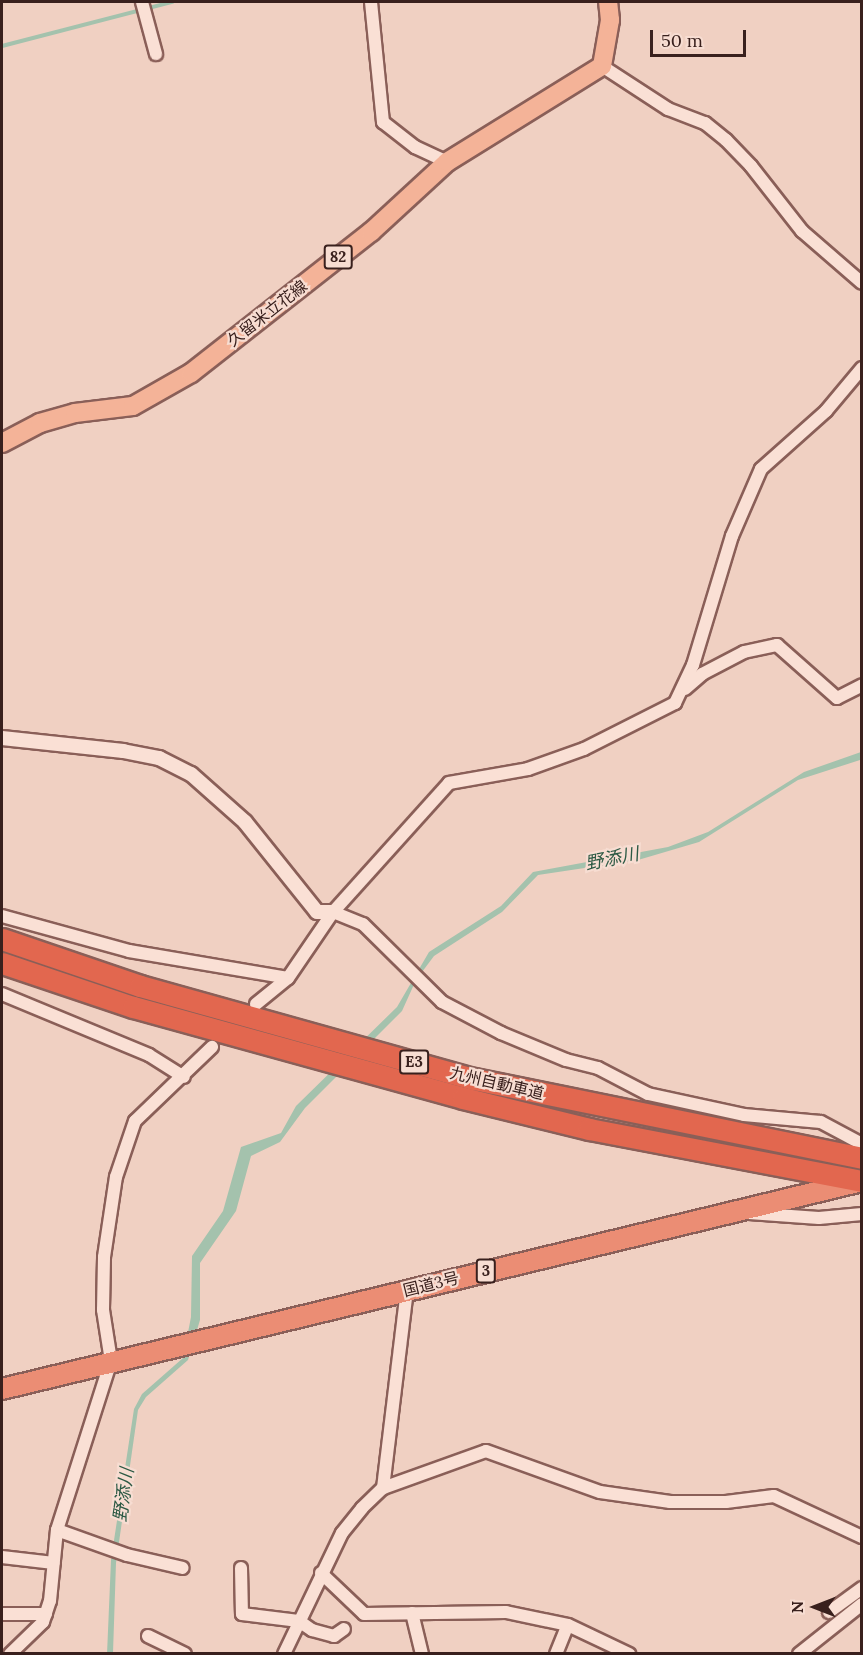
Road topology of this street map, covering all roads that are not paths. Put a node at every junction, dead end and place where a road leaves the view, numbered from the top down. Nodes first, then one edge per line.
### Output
1 (142, 2) edge
2 (371, 2) edge
3 (608, 2) edge
4 (156, 54) dead end
5 (602, 66) junction
6 (447, 162) junction
7 (861, 283) edge
8 (861, 368) edge
9 (2, 443) edge
10 (861, 685) edge
11 (684, 690) junction
12 (2, 738) edge
13 (333, 912) junction
14 (2, 916) edge
15 (2, 939) edge
16 (2, 963) edge
17 (288, 978) junction
18 (2, 994) edge
19 (256, 1004) dead end
20 (212, 1047) dead end
21 (184, 1077) junction
22 (861, 1144) edge
23 (861, 1158) edge
24 (861, 1181) edge
25 (741, 1211) junction
26 (861, 1214) edge
27 (407, 1290) junction
28 (111, 1361) junction
29 (2, 1389) edge
30 (383, 1488) junction
31 (57, 1530) junction
32 (861, 1537) edge
33 (2, 1557) edge
34 (54, 1563) junction
35 (183, 1568) dead end
36 (241, 1568) dead end
37 (321, 1573) junction
38 (861, 1588) edge
39 (861, 1604) edge
40 (829, 1612) dead end
41 (412, 1613) junction
42 (2, 1614) edge
43 (46, 1614) junction
44 (299, 1621) junction
45 (568, 1625) junction
46 (344, 1629) dead end
47 (148, 1636) dead end
48 (171, 1650) edge
49 (10, 1653) edge
50 (185, 1653) edge
51 (284, 1653) edge
52 (423, 1653) edge
53 (556, 1653) edge
54 (629, 1653) edge
55 (800, 1653) edge

1 - 4 street
2 - 6 street
3 - 5 main road
5 - 6 main road, 久留米立花線 / 82
5 - 7 street
6 - 9 main road, 久留米立花線 / 82
8 - 11 street
10 - 11 street
11 - 13 street
12 - 13 street
13 - 17 street
13 - 22 street
14 - 17 street
15 - 23 highway, 九州自動車道 / E3
16 - 24 highway, 九州自動車道 / E3
17 - 19 street
18 - 21 street
20 - 21 street
21 - 28 street
24 - 25 highway, 国道3号 / 3
25 - 26 street
25 - 27 highway, 国道3号 / 3
27 - 28 highway, 国道3号 / 3
27 - 30 street
28 - 29 highway, 国道3号 / 3
28 - 31 street
30 - 32 street
30 - 37 street
31 - 34 street
31 - 35 street
33 - 34 street
34 - 43 street
36 - 44 street
37 - 41 street
37 - 44 street
38 - 40 street
39 - 55 street
41 - 45 street
41 - 52 street
42 - 43 street
43 - 49 street
44 - 46 street
44 - 51 street
45 - 53 street
45 - 54 street
47 - 48 street
48 - 50 street

